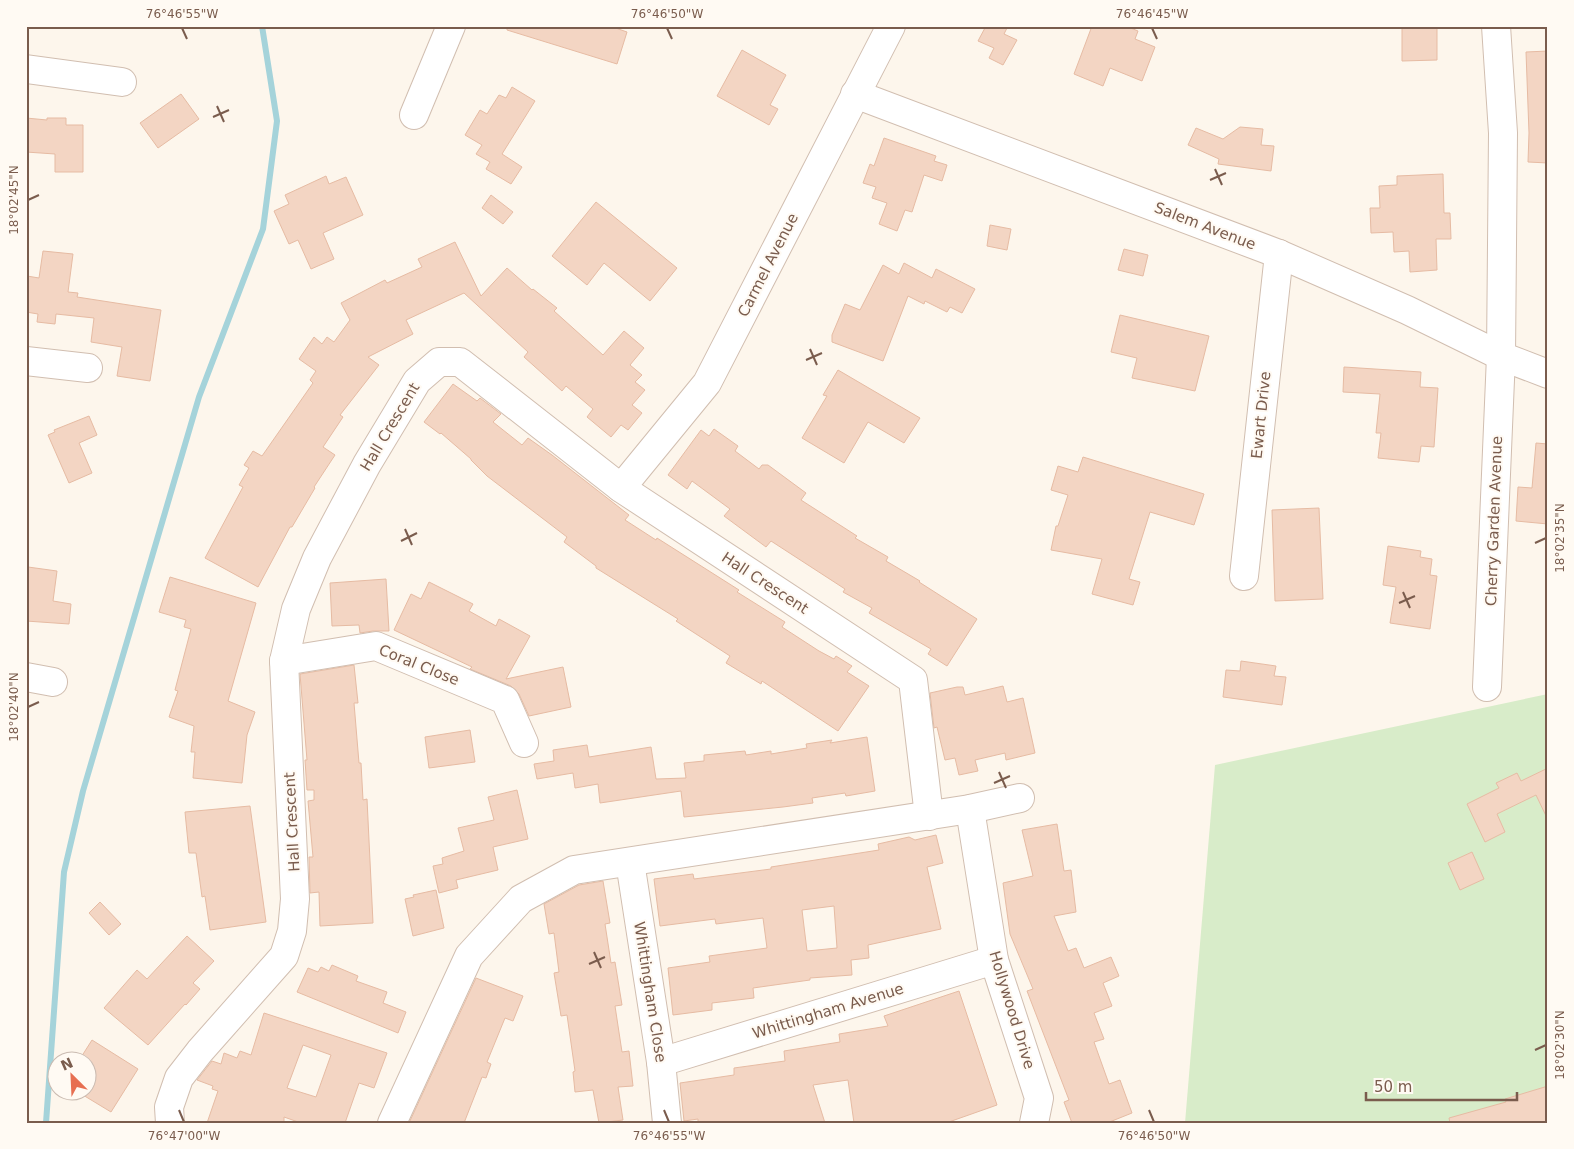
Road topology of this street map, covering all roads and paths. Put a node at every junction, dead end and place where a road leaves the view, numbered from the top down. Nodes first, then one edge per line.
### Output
1 (451, 26) edge
2 (891, 26) edge
3 (1496, 26) edge
4 (26, 69) edge
5 (122, 82) dead end
6 (855, 94) junction
7 (414, 115) dead end
8 (1279, 254) junction
9 (1501, 356) junction
10 (26, 361) edge
11 (88, 368) dead end
12 (1548, 374) edge
13 (621, 488) junction
14 (1244, 576) dead end
15 (284, 661) junction
16 (26, 677) edge
17 (53, 682) dead end
18 (1487, 687) dead end
19 (524, 744) dead end
20 (1020, 798) dead end
21 (970, 809) junction
22 (929, 816) junction
23 (630, 862) junction
24 (994, 960) junction
25 (661, 1062) junction
26 (1035, 1122) edge
27 (170, 1123) edge
28 (392, 1123) edge
29 (667, 1123) edge

1 - 7 street
2 - 6 street, Carmel Avenue
3 - 9 street, Cherry Garden Avenue
4 - 5 street
6 - 8 street, Salem Avenue
6 - 13 street, Carmel Avenue
8 - 9 street, Salem Avenue
8 - 14 street, Ewart Drive
9 - 12 street, Salem Avenue
9 - 18 street, Cherry Garden Avenue
10 - 11 street
13 - 15 street, Hall Crescent
13 - 22 street, Hall Crescent
15 - 19 street, Coral Close
15 - 27 street, Hall Crescent
16 - 17 street
20 - 21 street
21 - 22 street
21 - 24 street, Hollywood Drive
22 - 23 street
23 - 25 street, Whittingham Close
23 - 28 street
24 - 25 street, Whittingham Avenue
24 - 26 street, Hollywood Drive
25 - 29 street, Whittingham Close

